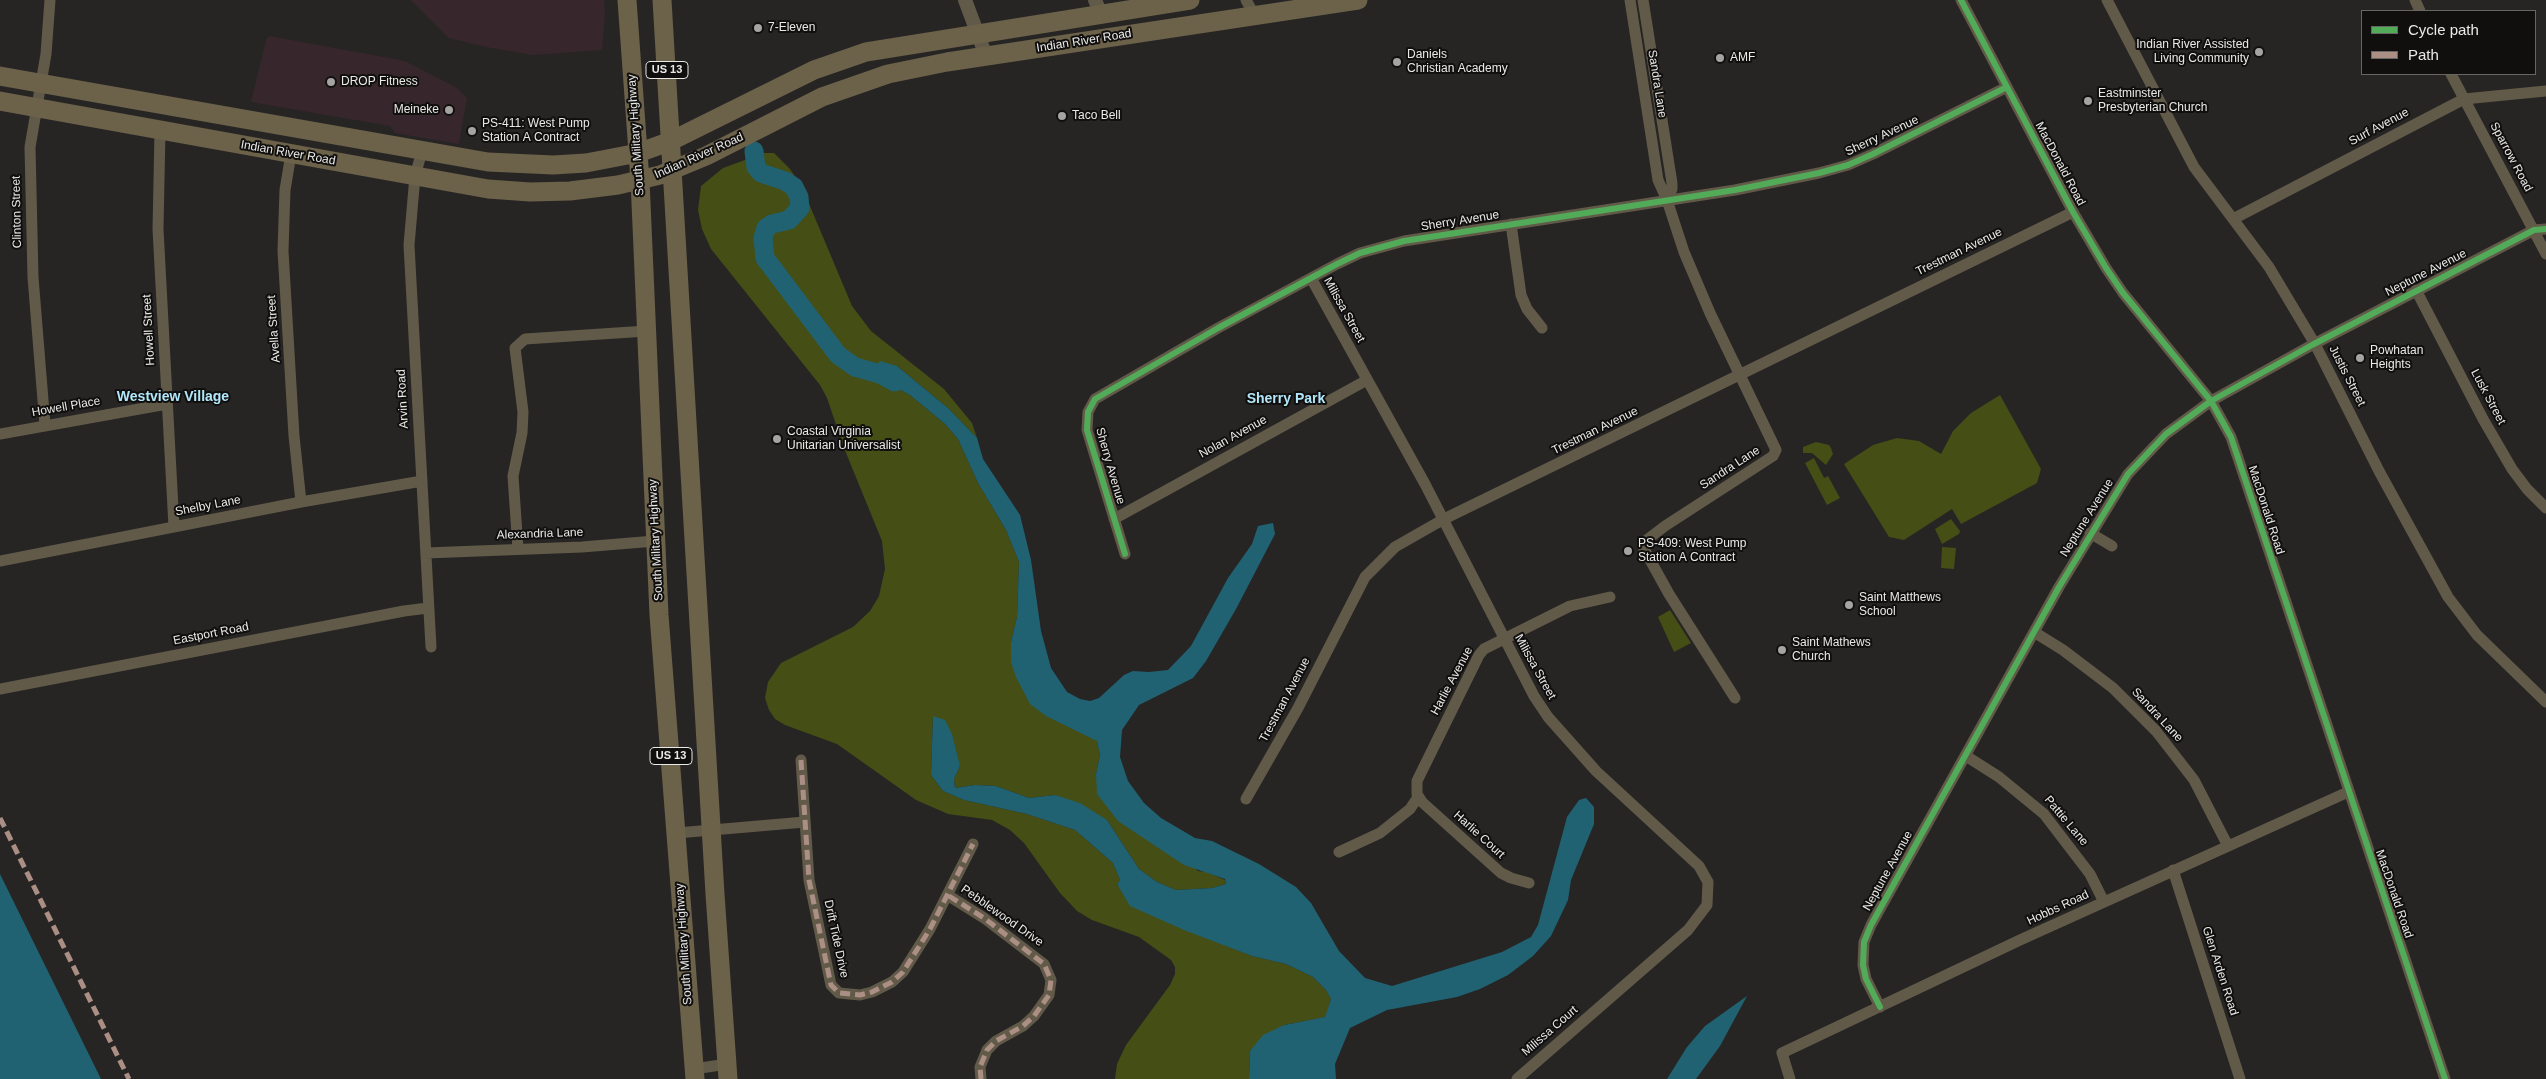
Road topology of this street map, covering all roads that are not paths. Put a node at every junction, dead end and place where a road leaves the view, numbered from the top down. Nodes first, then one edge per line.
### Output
1 (50, 0) edge
2 (626, 0) edge
3 (662, 0) edge
4 (965, 0) edge
5 (1190, 0) edge
6 (1246, 0) edge
7 (1358, 0) edge
8 (1630, 0) edge
9 (1643, 0) edge
10 (1961, 0) edge
11 (2107, 0) edge
12 (1098, 7) edge
13 (1255, 16) junction
14 (979, 32) junction
15 (986, 56) junction
16 (2452, 75) edge
17 (0, 76) edge
18 (41, 83) junction
19 (2007, 87) junction
20 (2546, 91) edge
21 (2464, 99) junction
22 (0, 102) edge
23 (36, 108) junction
24 (160, 131) junction
25 (671, 141) junction
26 (422, 151) junction
27 (638, 153) junction
28 (291, 154) junction
29 (673, 170) junction
30 (415, 176) junction
31 (640, 180) junction
32 (1667, 200) junction
33 (2073, 212) junction
34 (2234, 218) junction
35 (1511, 224) junction
36 (2540, 229) edge
37 (2546, 254) edge
38 (1311, 278) junction
39 (2416, 290) junction
40 (1542, 328) dead end
41 (647, 331) junction
42 (2315, 344) junction
43 (1740, 375) junction
44 (1366, 380) junction
45 (2211, 401) junction
46 (167, 404) junction
47 (45, 425) junction
48 (0, 434) edge
49 (422, 481) junction
50 (301, 502) junction
51 (2546, 508) edge
52 (1114, 519) junction
53 (1444, 519) junction
54 (174, 527) junction
55 (2090, 533) junction
56 (655, 541) junction
57 (2112, 546) dead end
58 (518, 550) junction
59 (426, 553) junction
60 (1125, 554) dead end
61 (0, 561) edge
62 (1610, 597) dead end
63 (428, 608) junction
64 (2034, 632) junction
65 (1503, 638) junction
66 (431, 647) dead end
67 (0, 689) edge
68 (1735, 698) dead end
69 (2546, 702) edge
70 (1966, 756) junction
71 (801, 760) dead end
72 (2348, 792) junction
73 (1418, 797) junction
74 (1246, 799) dead end
75 (806, 822) junction
76 (712, 830) junction
77 (677, 833) junction
78 (974, 844) dead end
79 (2228, 846) junction
80 (1339, 852) dead end
81 (2173, 870) junction
82 (1529, 883) dead end
83 (949, 896) junction
84 (2104, 902) junction
85 (1602, 1004) joint
86 (1880, 1007) junction
87 (727, 1072) edge
88 (694, 1074) edge
89 (981, 1079) edge
90 (1516, 1079) edge
91 (1790, 1079) edge
92 (2240, 1079) edge
93 (2445, 1079) edge

1 - 18 street, Clinton Street
2 - 27 main road, South Military Highway / US 13
3 - 25 main road, US 13
4 - 14 street
5 - 12 main road, Indian River Road
6 - 13 street
7 - 13 main road, Indian River Road
8 - 32 street, Sandra Lane
9 - 32 street, Sandra Lane
10 - 19 street, MacDonald Road
11 - 34 street, Justis Street
12 - 14 main road, Indian River Road
13 - 15 main road, Indian River Road
14 - 15 street
14 - 25 main road, Indian River Road
15 - 29 main road, Indian River Road
16 - 21 street, Sparrow Road
17 - 18 main road, Indian River Road
18 - 23 street, Clinton Street
18 - 26 main road, Indian River Road
19 - 32 street, Sherry Avenue
19 - 33 street, MacDonald Road
20 - 21 street, Surf Avenue
21 - 34 street, Surf Avenue
21 - 36 street, Sparrow Road
22 - 23 main road, Indian River Road
23 - 24 main road, Indian River Road
23 - 47 street, Clinton Street
24 - 28 main road, Indian River Road
24 - 46 street, Howell Street
25 - 27 main road, Indian River Road
25 - 29 main road, US 13
26 - 27 main road, Indian River Road
26 - 30 street, Arvin Road
27 - 31 main road, South Military Highway / US 13
28 - 30 main road, Indian River Road
28 - 50 street, Avella Street
29 - 31 main road, Indian River Road
29 - 76 main road, US 13
30 - 31 main road, Indian River Road
30 - 49 street, Arvin Road
31 - 41 main road, South Military Highway / US 13
32 - 35 street, Sherry Avenue
32 - 43 street, Sandra Lane
33 - 43 street, Trestman Avenue
33 - 45 street, MacDonald Road
34 - 42 street, Justis Street
35 - 38 street, Sherry Avenue
35 - 40 street
36 - 37 street, Sparrow Road
36 - 39 street, Neptune Avenue
38 - 44 street, Milissa Street
38 - 52 street, Sherry Avenue
39 - 42 street, Neptune Avenue
39 - 51 street, Lusk Street
41 - 56 main road, South Military Highway / US 13
41 - 58 street
42 - 45 street, Neptune Avenue
42 - 69 street, Justis Street
43 - 53 street, Trestman Avenue
43 - 68 street, Sandra Lane
44 - 52 street, Nolan Avenue
44 - 53 street, Milissa Street
45 - 55 street, Neptune Avenue
45 - 72 street, MacDonald Road
46 - 47 street, Howell Place
46 - 54 street, Howell Street
47 - 48 street, Howell Place
49 - 50 street, Shelby Lane
49 - 59 street, Arvin Road
50 - 54 street, Shelby Lane
52 - 60 street, Sherry Avenue
53 - 65 street, Milissa Street
53 - 74 street, Trestman Avenue
54 - 61 street, Shelby Lane
55 - 57 street
55 - 64 street, Neptune Avenue
56 - 58 street, Alexandria Lane
56 - 77 main road, South Military Highway / US 13
58 - 59 street, Alexandria Lane
59 - 63 street, Arvin Road
62 - 65 street, Harlie Avenue
63 - 66 street, Arvin Road
63 - 67 street, Eastport Road
64 - 70 street, Neptune Avenue
64 - 79 street, Sandra Lane
65 - 73 street, Harlie Avenue
65 - 85 street, Milissa Street
70 - 84 street, Pattie Lane
70 - 86 street, Neptune Avenue
71 - 75 street, Drift Tide Drive
72 - 79 street, Hobbs Road
72 - 93 street, MacDonald Road
73 - 80 street
73 - 82 street, Harlie Court
75 - 76 street
75 - 83 street, Drift Tide Drive
76 - 77 street
76 - 87 main road, US 13
77 - 88 main road, South Military Highway / US 13
78 - 83 street, Drift Tide Drive
79 - 81 street, Hobbs Road
81 - 84 street, Hobbs Road
81 - 92 street, Glen Arden Road
83 - 89 street, Pebblewood Drive
84 - 86 street, Hobbs Road
85 - 90 street, Milissa Court
86 - 91 street, Hobbs Road
87 - 88 street

